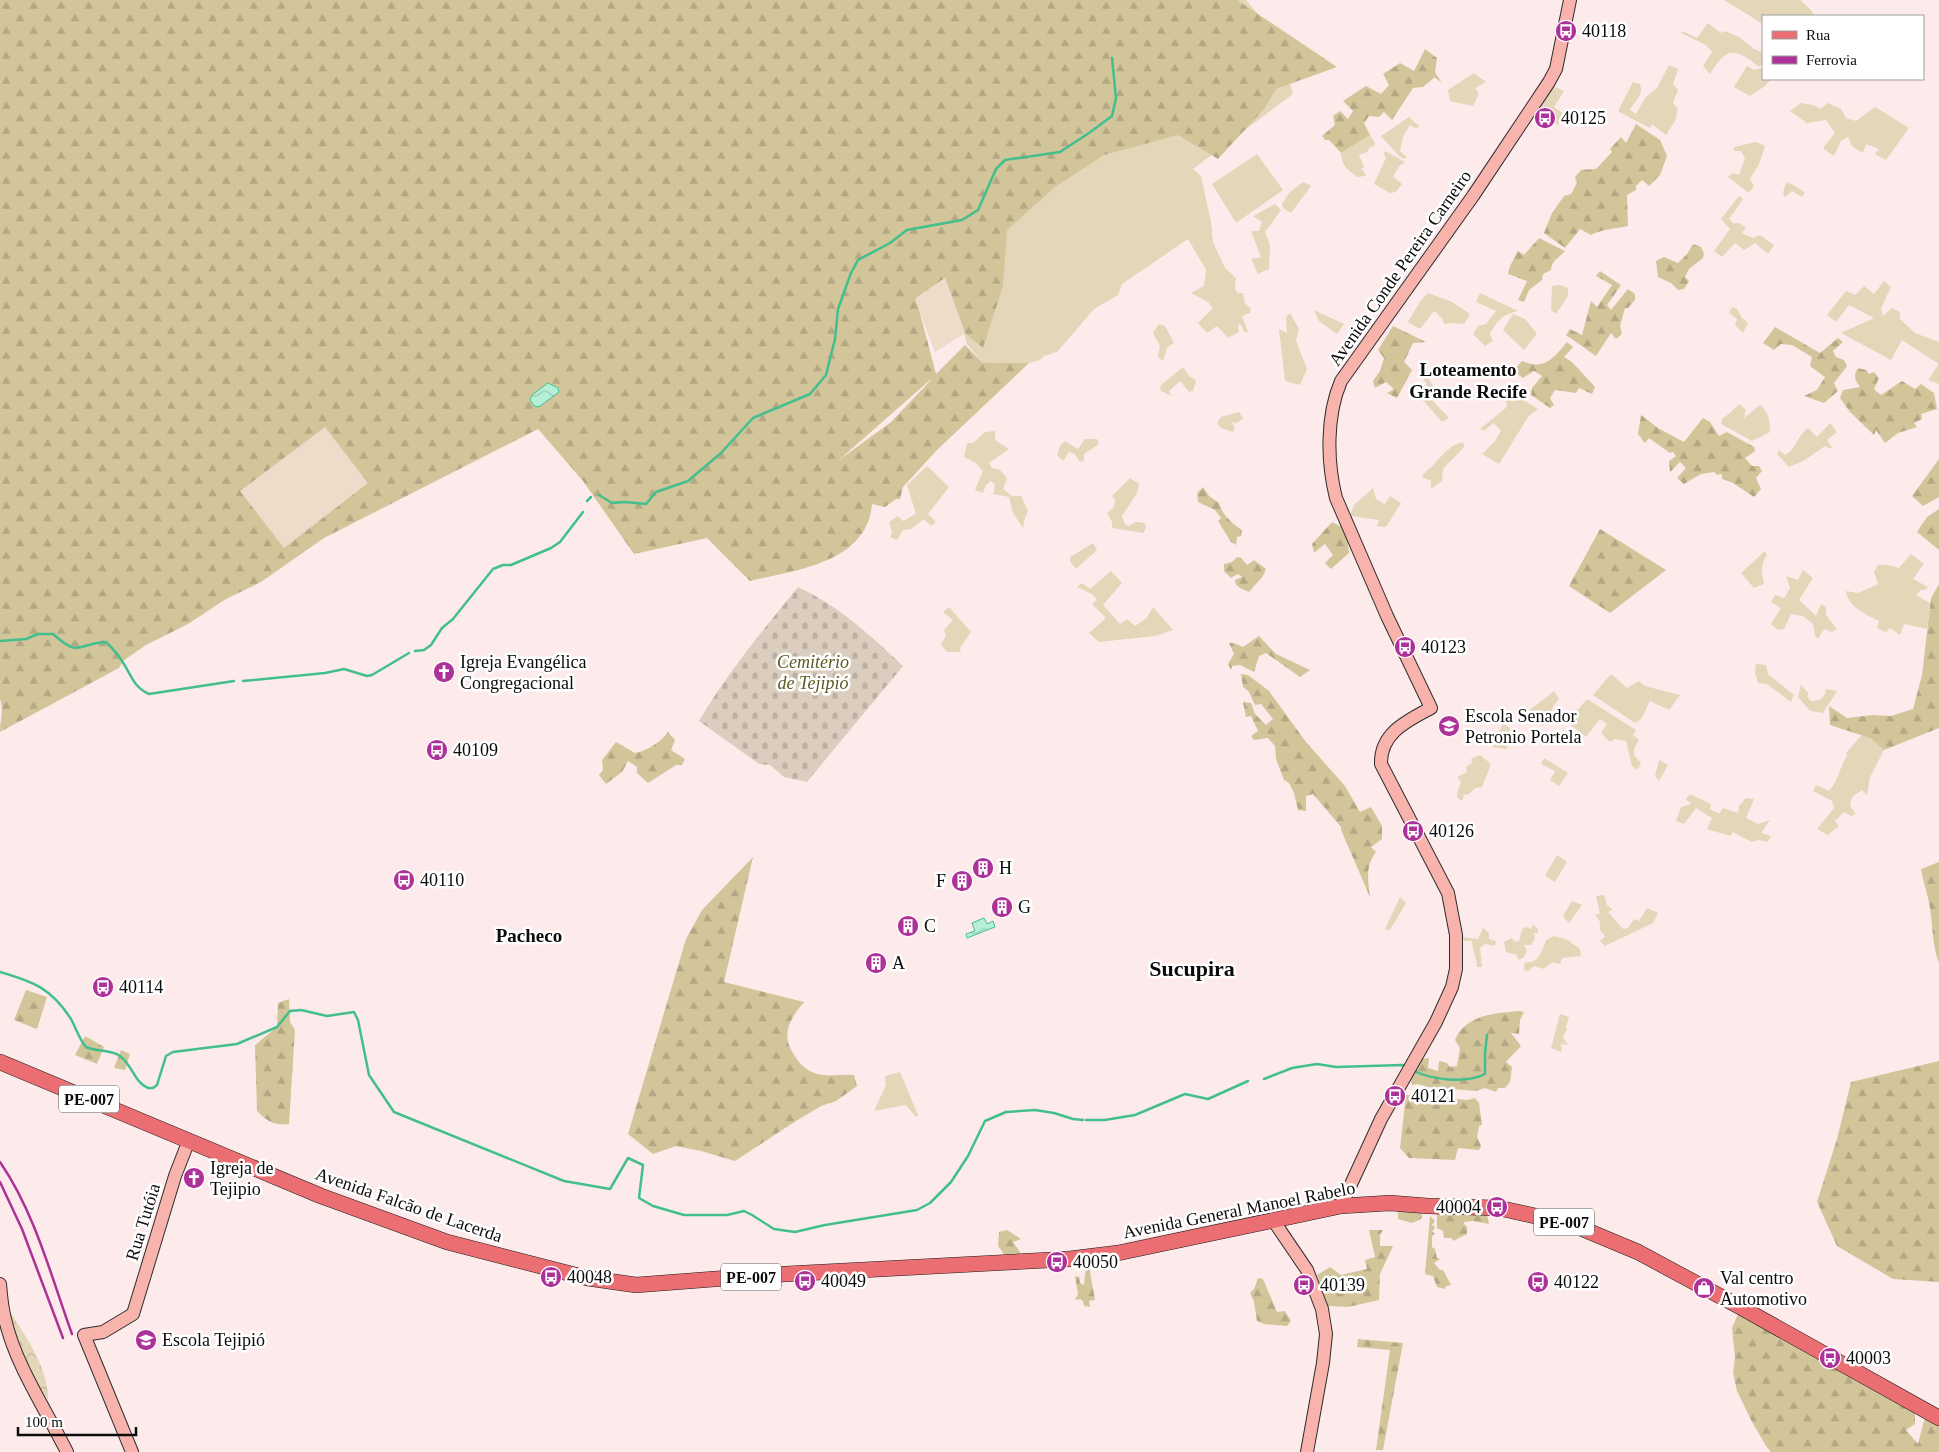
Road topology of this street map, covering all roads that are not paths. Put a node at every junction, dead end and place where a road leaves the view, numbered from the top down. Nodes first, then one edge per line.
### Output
1 (1570, 0) edge
2 (0, 1062) edge
3 (189, 1140) junction
4 (1341, 1206) junction
5 (1273, 1220) junction
6 (976, 1265) joint
7 (0, 1284) edge
8 (1939, 1418) edge
9 (130, 1448) edge
10 (67, 1452) edge
11 (1306, 1452) edge

1 - 4 main road, Avenida Conde Pereira Carneiro
2 - 3 main road, Avenida Falcão de Lacerda / PE-007
3 - 6 main road, Avenida Falcão de Lacerda / PE-007
3 - 9 main road, Rua Tutóia
4 - 5 main road, Avenida General Manoel Rabelo / PE-007
4 - 8 main road, Avenida General Manoel Rabelo / PE-007
5 - 6 main road, Avenida General Manoel Rabelo / PE-007
5 - 11 main road
7 - 10 main road

